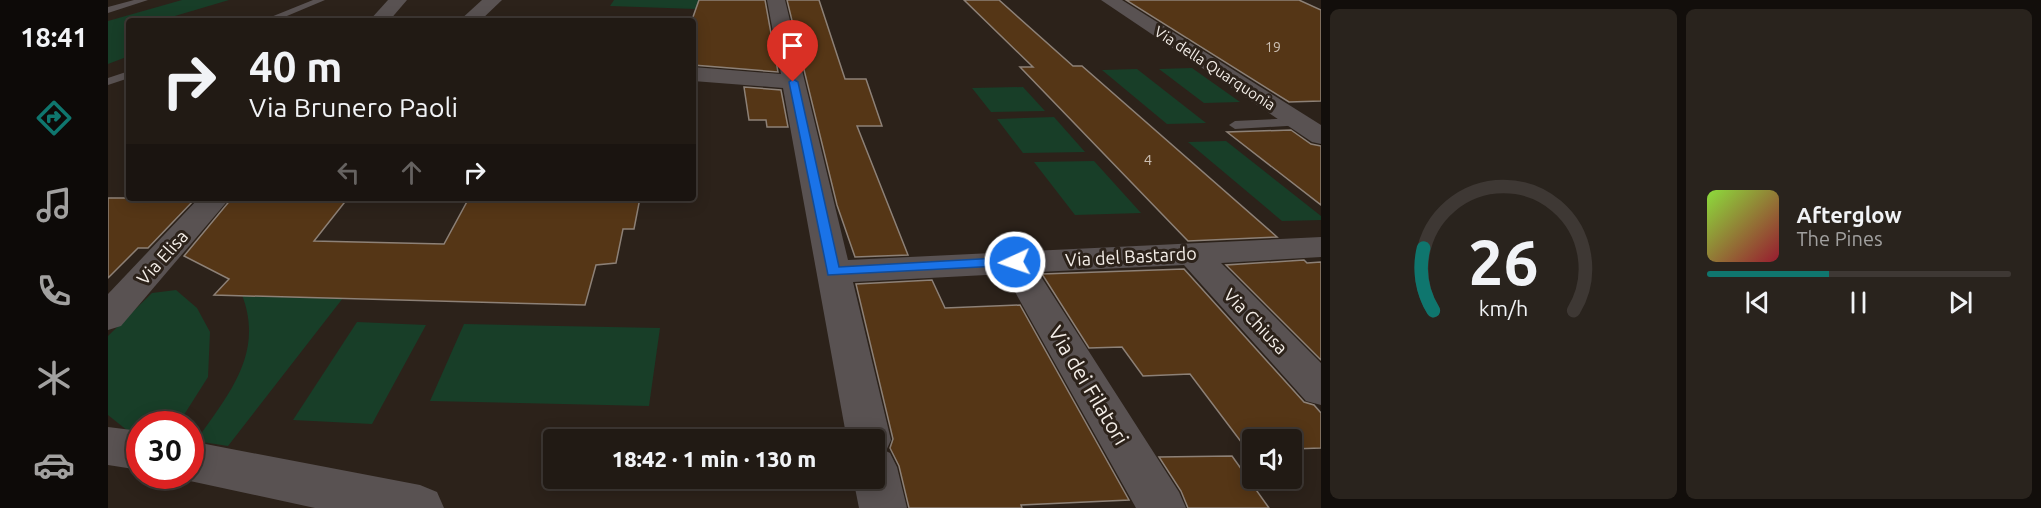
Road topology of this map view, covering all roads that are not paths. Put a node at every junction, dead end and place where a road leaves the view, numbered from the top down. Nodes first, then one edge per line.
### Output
1 (144, 0) edge
2 (321, 0) edge
3 (398, 0) edge
4 (493, 0) edge
5 (776, 0) edge
6 (1110, 0) edge
7 (108, 10) edge
8 (274, 18) edge
9 (382, 18) edge
10 (472, 18) edge
11 (696, 74) edge
12 (126, 75) edge
13 (108, 82) edge
14 (793, 82) junction
15 (1299, 122) junction
16 (1235, 125) dead end
17 (1321, 136) edge
18 (212, 201) edge
19 (1321, 247) edge
20 (1192, 253) junction
21 (1015, 262) junction
22 (833, 272) junction
23 (108, 317) edge
24 (1321, 388) edge
25 (867, 429) edge
26 (108, 446) edge
27 (126, 449) edge
28 (204, 464) edge
29 (879, 489) edge
30 (420, 508) edge
31 (883, 508) edge
32 (1162, 508) edge

1 - 7 lane
2 - 8 lane
3 - 9 street
4 - 10 street
5 - 14 street
6 - 15 street, Via della Quarquonia
11 - 14 street
12 - 13 lane
14 - 22 street
15 - 16 lane
15 - 17 street, Via della Quarquonia
18 - 23 street, Via Elisa
19 - 20 street, Via del Bastardo
20 - 21 street, Via del Bastardo
20 - 24 street, Via Chiusa
21 - 22 street, Via del Bastardo
21 - 32 street, Via dei Filatori
22 - 25 street
26 - 27 street
28 - 30 street
29 - 31 street

